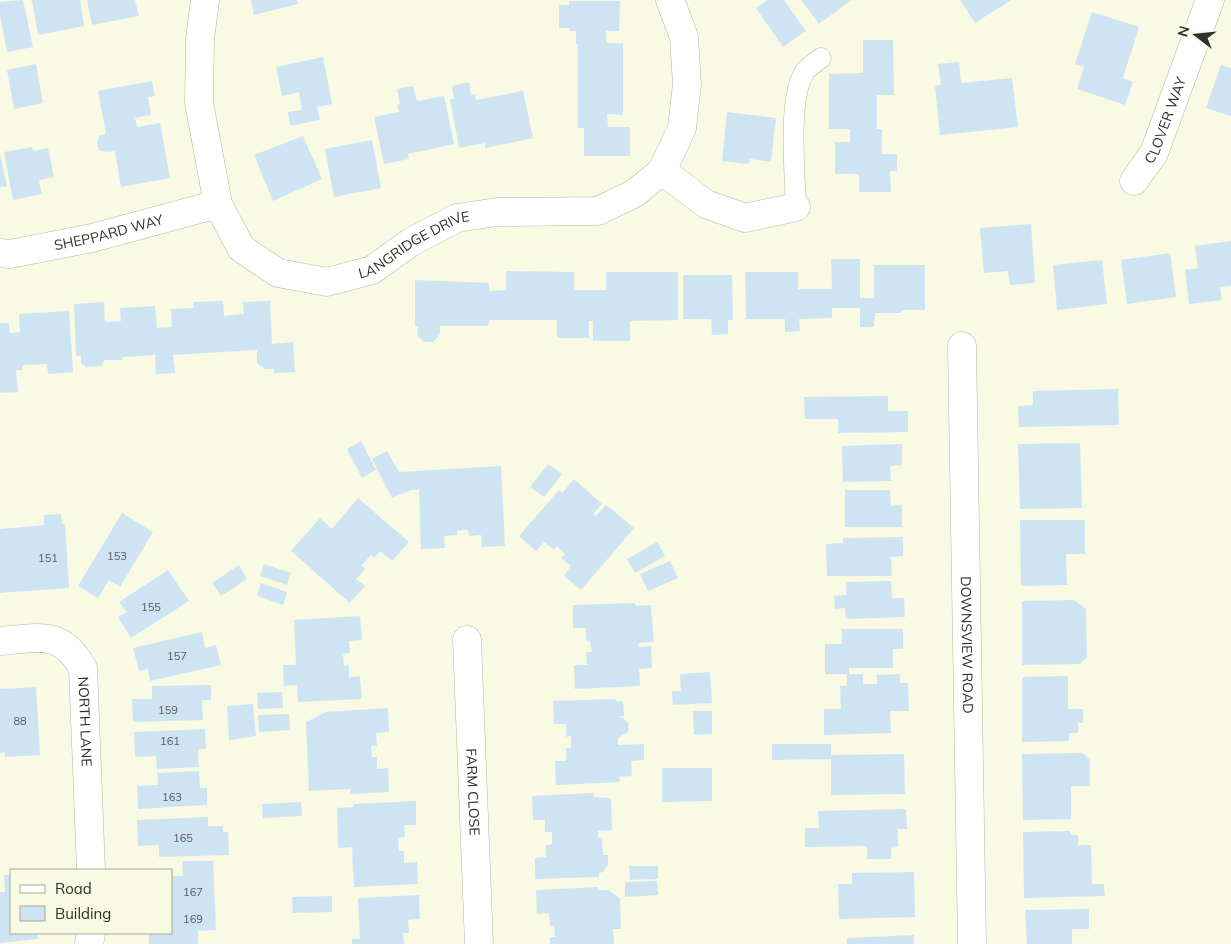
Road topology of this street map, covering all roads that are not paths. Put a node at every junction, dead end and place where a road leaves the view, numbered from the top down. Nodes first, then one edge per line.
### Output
1 (205, 0) edge
2 (670, 0) edge
3 (1210, 0) edge
4 (821, 58) dead end
5 (662, 171) junction
6 (1134, 182) dead end
7 (218, 204) junction
8 (796, 207) joint
9 (0, 254) edge
10 (962, 346) dead end
11 (467, 640) dead end
12 (0, 641) edge
13 (91, 869) edge
14 (479, 944) edge
15 (972, 944) edge

1 - 7 street, LANGRIDGE DRIVE
2 - 5 street, LANGRIDGE DRIVE
3 - 6 street, CLOVER WAY
4 - 8 lane
5 - 7 street, LANGRIDGE DRIVE
5 - 8 street
7 - 9 street, SHEPPARD WAY
10 - 15 street, DOWNSVIEW ROAD
11 - 14 street, FARM CLOSE
12 - 13 street, NORTH LANE

